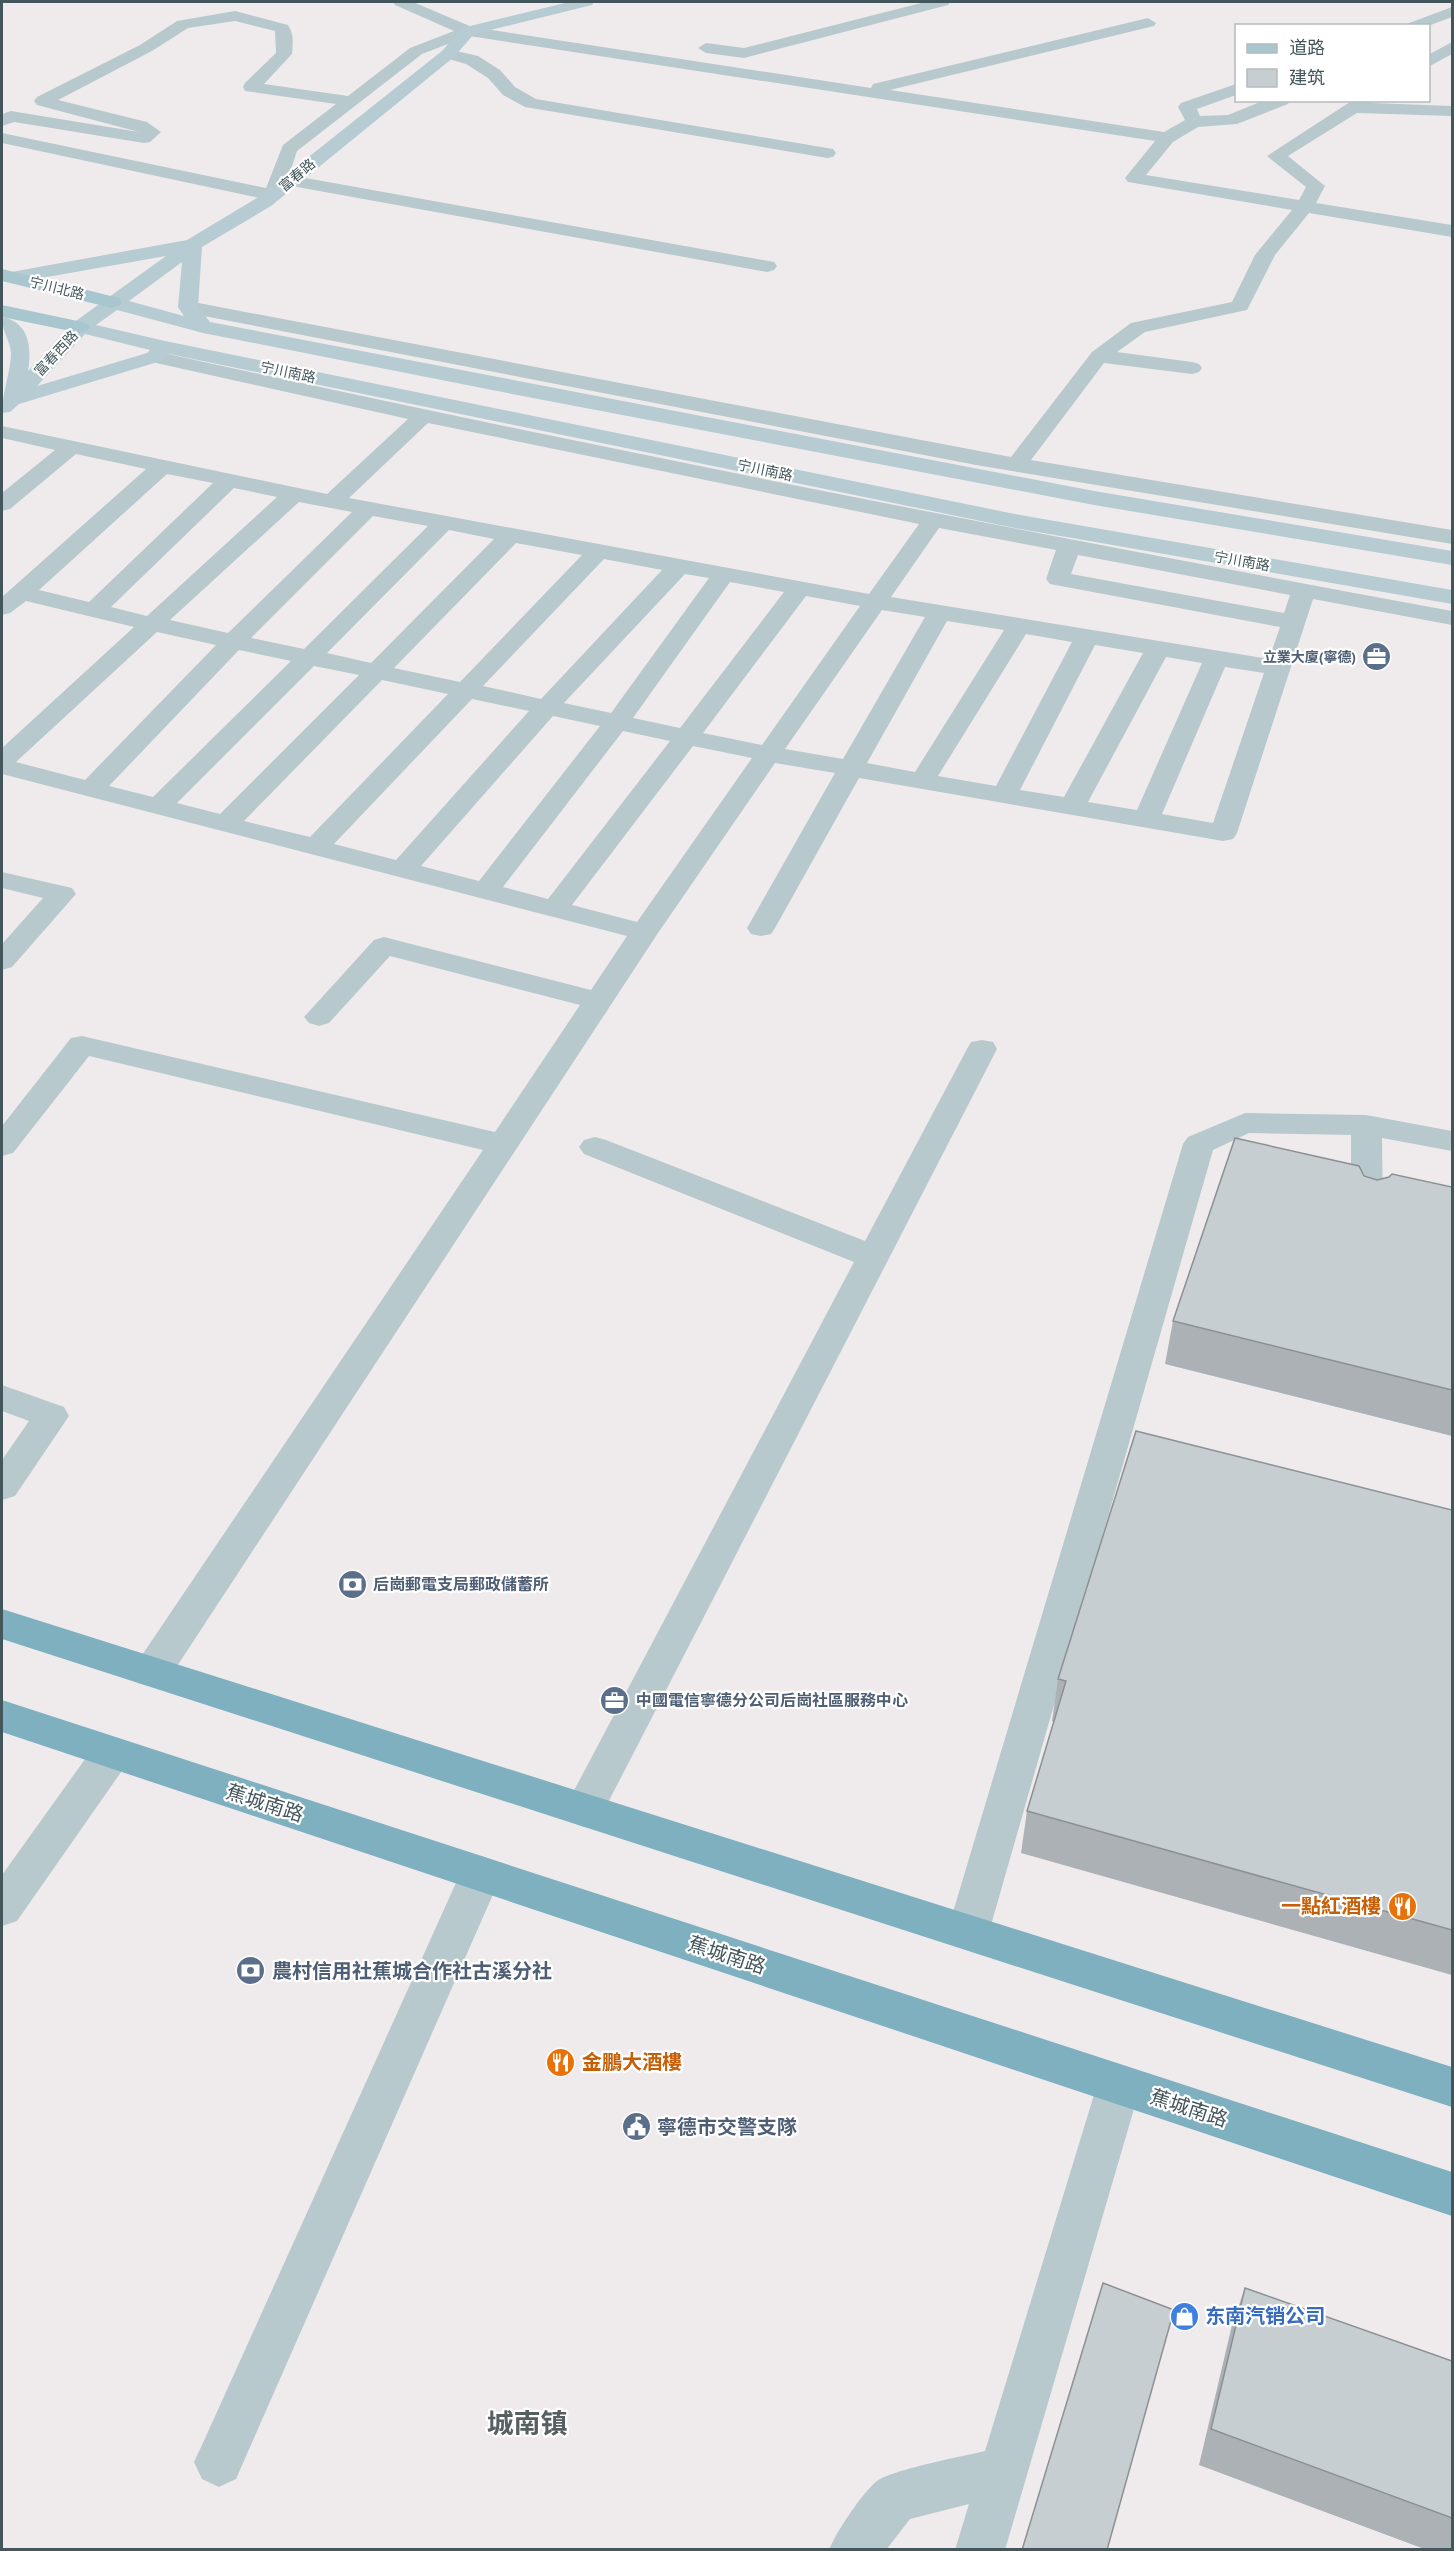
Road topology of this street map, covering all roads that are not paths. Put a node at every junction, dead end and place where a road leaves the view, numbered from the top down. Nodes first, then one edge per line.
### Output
1 (401, 2) edge
2 (586, 2) edge
3 (942, 2) edge
4 (1452, 12) edge
5 (1148, 23) dead end
6 (1420, 24) edge
7 (468, 31) junction
8 (1452, 35) edge
9 (1430, 44) edge
10 (1452, 47) edge
11 (448, 54) junction
12 (640, 57) junction
13 (1430, 61) edge
14 (1235, 89) edge
15 (863, 92) junction
16 (350, 101) junction
17 (1277, 102) edge
18 (1360, 104) edge
19 (1452, 111) edge
20 (2, 121) edge
21 (1194, 122) junction
22 (2, 138) edge
23 (1167, 138) junction
24 (827, 153) dead end
25 (289, 180) junction
26 (273, 195) junction
27 (1306, 207) junction
28 (1452, 231) edge
29 (193, 245) junction
30 (767, 266) dead end
31 (7, 276) edge
32 (112, 302) junction
33 (188, 307) junction
34 (2, 311) edge
35 (2, 323) edge
36 (80, 327) junction
37 (203, 327) junction
38 (160, 352) junction
39 (1099, 356) junction
40 (1192, 368) dead end
41 (7, 404) edge
42 (425, 415) junction
43 (2, 432) edge
44 (72, 447) junction
45 (1016, 465) junction
46 (162, 466) junction
47 (229, 480) junction
48 (294, 494) junction
49 (332, 502) junction
50 (2, 504) edge
51 (368, 509) junction
52 (932, 521) junction
53 (444, 523) junction
54 (511, 535) junction
55 (1452, 537) edge
56 (1069, 547) junction
57 (599, 551) junction
58 (1452, 558) edge
59 (679, 566) junction
60 (724, 574) junction
61 (800, 588) junction
62 (1304, 590) junction
63 (1452, 597) edge
64 (12, 601) edge
65 (876, 602) junction
66 (94, 610) junction
67 (939, 613) junction
68 (1452, 618) edge
69 (1293, 622) junction
70 (152, 624) junction
71 (1019, 626) junction
72 (1087, 637) junction
73 (234, 641) junction
74 (1158, 648) junction
75 (309, 657) junction
76 (1216, 658) junction
77 (1278, 668) junction
78 (376, 671) junction
79 (465, 690) junction
80 (548, 707) junction
81 (617, 722) junction
82 (685, 736) junction
83 (768, 754) junction
84 (2, 761) edge
85 (2, 766) edge
86 (850, 768) junction
87 (922, 781) junction
88 (91, 789) junction
89 (1004, 795) junction
90 (159, 806) junction
91 (1072, 807) junction
92 (1146, 820) junction
93 (226, 824) junction
94 (315, 847) junction
95 (402, 870) junction
96 (2, 880) edge
97 (484, 891) junction
98 (555, 909) junction
99 (761, 928) dead end
100 (645, 932) junction
101 (2, 961) edge
102 (598, 1001) junction
103 (319, 1017) dead end
104 (982, 1049) dead end
105 (1366, 1125) junction
106 (1452, 1141) edge
107 (503, 1144) junction
108 (2, 1146) edge
109 (595, 1147) dead end
110 (1367, 1210) edge
111 (873, 1257) junction
112 (2, 1398) edge
113 (2, 1486) edge
114 (2, 1624) edge
115 (152, 1672) junction
116 (2, 1716) edge
117 (112, 1752) junction
118 (584, 1810) junction
119 (480, 1874) junction
120 (2, 1908) edge
121 (968, 1932) junction
122 (1119, 2085) junction
123 (1452, 2087) edge
124 (1452, 2194) edge
125 (219, 2462) dead end
126 (1004, 2471) junction
127 (854, 2550) edge
128 (980, 2550) edge

1 - 7 street
2 - 7 main road
3 - 12 street
4 - 6 street
5 - 15 street
7 - 11 main road, 富春路
7 - 12 street
7 - 16 street
8 - 9 street
10 - 13 street
11 - 24 street
11 - 25 main road, 富春路
12 - 15 street
14 - 21 street
15 - 23 street
16 - 20 street
16 - 26 street
17 - 21 street
18 - 19 street
18 - 27 street
21 - 23 street
22 - 26 street
23 - 27 street
25 - 26 main road, 富春路
25 - 30 street
26 - 29 main road, 富春路
27 - 28 street
27 - 39 street
29 - 31 main road
29 - 32 main road, 富春路
29 - 33 main road
31 - 32 main road, 宁川北路
32 - 36 main road, 富春西路
32 - 37 main road, 宁川南路
33 - 37 main road
33 - 45 street
34 - 36 main road, 宁川北路
35 - 41 main road
36 - 38 main road, 宁川南路
36 - 41 main road, 富春西路
37 - 58 main road, 宁川南路
38 - 41 main road
38 - 42 street
38 - 63 main road, 宁川南路
39 - 40 street
39 - 45 street
42 - 49 street
42 - 52 street
43 - 44 street
44 - 46 street
44 - 50 street
45 - 55 street
46 - 47 street
46 - 64 street
47 - 48 street
47 - 66 street
48 - 49 street
48 - 70 street
49 - 51 street
51 - 53 street
51 - 73 street
52 - 56 street
52 - 65 street
53 - 54 street
53 - 75 street
54 - 57 street
54 - 78 street
56 - 62 street
56 - 69 street
57 - 59 street
57 - 79 street
59 - 60 street
59 - 80 street
60 - 61 street
60 - 81 street
61 - 65 street
61 - 82 street
62 - 68 street
62 - 69 street
64 - 66 street
65 - 67 street
65 - 83 street
66 - 70 street
67 - 71 street
67 - 86 street
69 - 77 street
70 - 73 street
70 - 84 street
71 - 72 street
71 - 87 street
72 - 74 street
72 - 89 street
73 - 75 street
73 - 88 street
74 - 76 street
74 - 91 street
75 - 78 street
75 - 90 street
76 - 77 street
76 - 92 street
77 - 92 street
78 - 79 street
78 - 93 street
79 - 80 street
79 - 94 street
80 - 81 street
80 - 95 street
81 - 82 street
81 - 97 street
82 - 83 street
82 - 98 street
83 - 86 street
83 - 100 street
85 - 88 street
86 - 87 street
86 - 99 street
87 - 89 street
88 - 90 street
89 - 91 street
90 - 93 street
91 - 92 street
93 - 94 street
94 - 95 street
95 - 97 street
96 - 101 street
97 - 98 street
98 - 100 street
100 - 102 street
102 - 103 street
102 - 107 street
104 - 111 street
105 - 106 street
105 - 110 street
105 - 121 street
107 - 108 street
107 - 115 street
109 - 111 street
111 - 118 street
112 - 113 street
114 - 115 highway
115 - 118 highway
116 - 117 highway, 蕉城南路
117 - 119 highway, 蕉城南路
117 - 120 street
118 - 121 highway
119 - 122 highway, 蕉城南路
119 - 125 street
121 - 123 highway
122 - 124 highway, 蕉城南路
122 - 126 street
126 - 127 street
126 - 128 street

